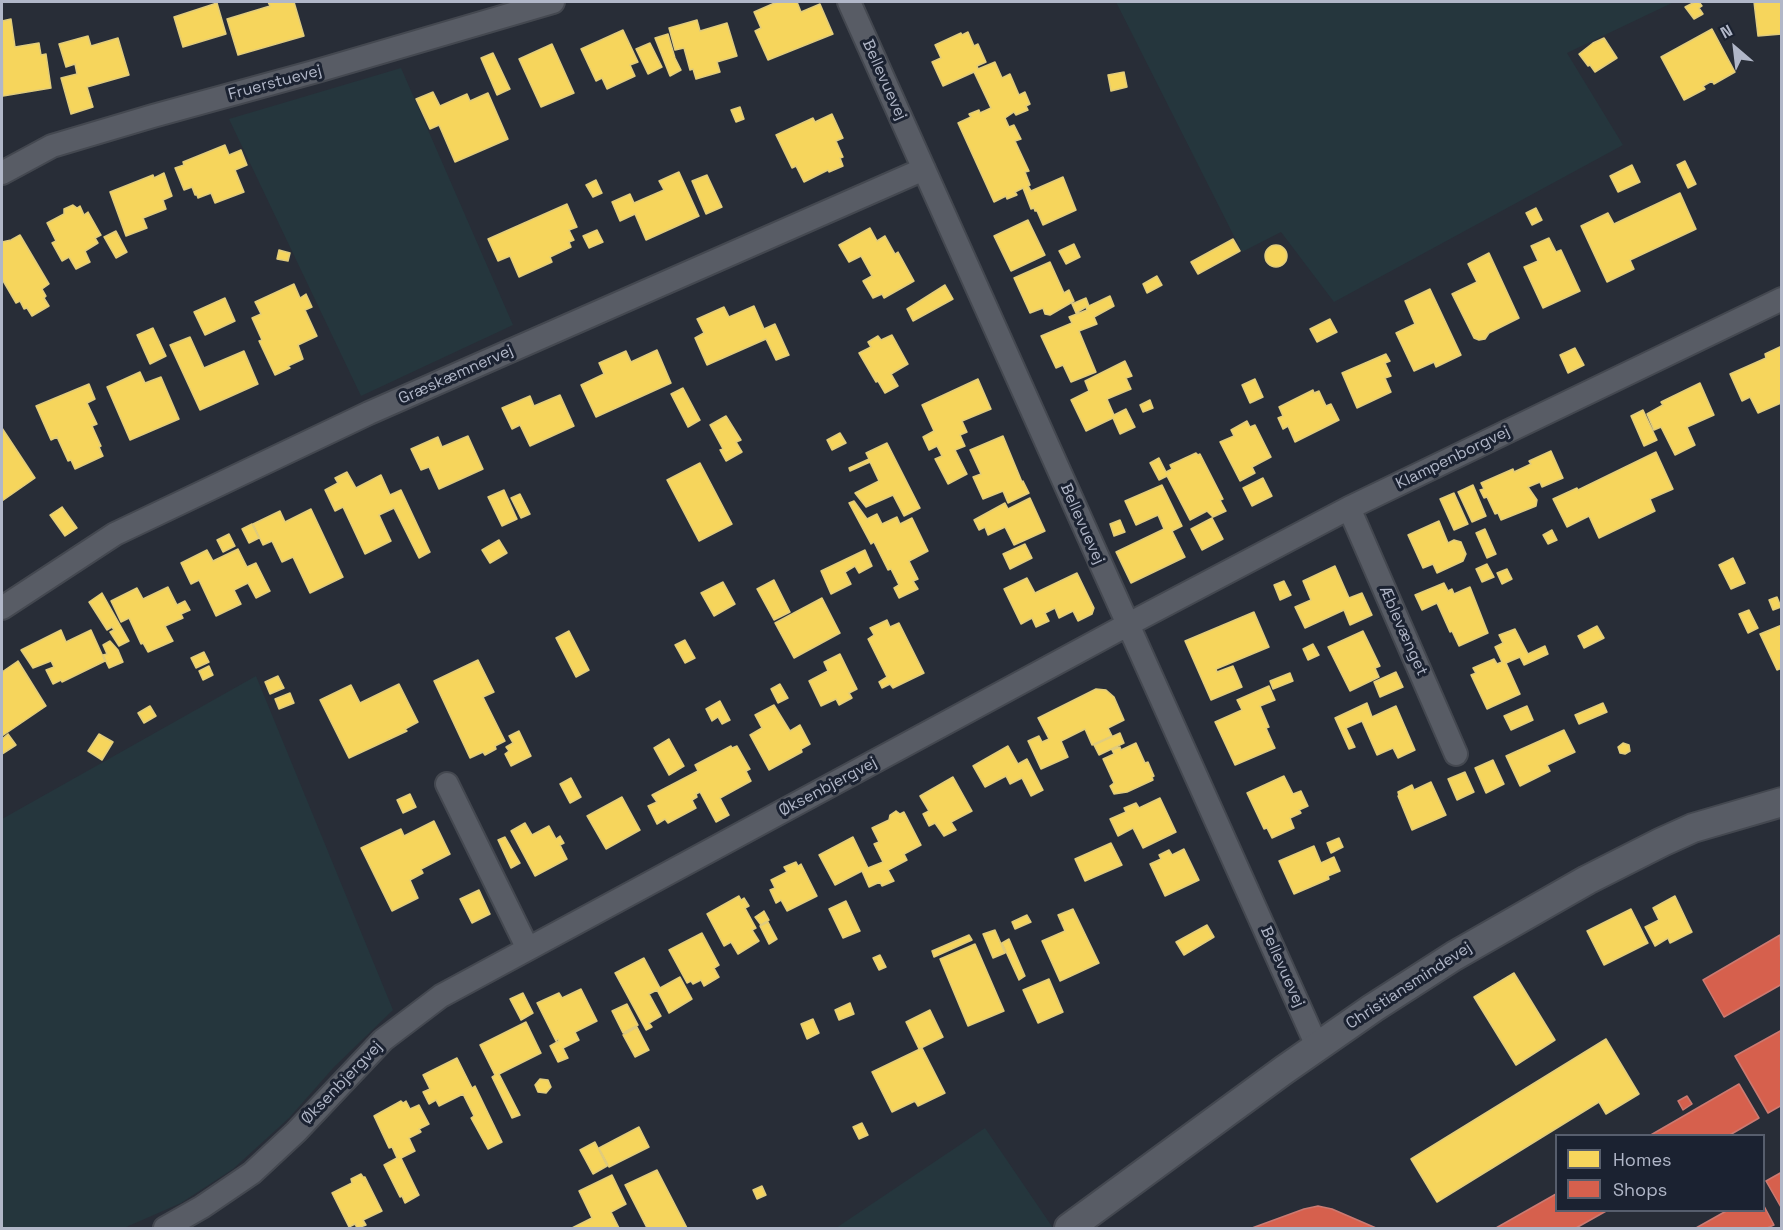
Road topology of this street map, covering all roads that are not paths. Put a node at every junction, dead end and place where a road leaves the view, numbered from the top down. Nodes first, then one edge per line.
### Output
1 (553, 2) edge
2 (849, 2) edge
3 (924, 169) junction
4 (2, 173) edge
5 (1782, 299) edge
6 (1349, 508) junction
7 (2, 608) edge
8 (1127, 625) junction
9 (1456, 754) dead end
10 (447, 784) dead end
11 (1782, 802) edge
12 (528, 949) junction
13 (1317, 1046) junction
14 (165, 1228) edge
15 (1069, 1228) edge

1 - 4 street, Fruerstuevej
2 - 3 street, Bellevuevej
3 - 7 street, Græskæmnervej
3 - 8 street, Bellevuevej
5 - 6 street, Klampenborgvej
6 - 8 street, Klampenborgvej
6 - 9 street, Æblevænget
8 - 12 street, Øksenbjergvej
8 - 13 street, Bellevuevej
10 - 12 street
11 - 13 street, Christiansmindevej
12 - 14 street, Øksenbjergvej
13 - 15 street, Christiansmindevej

